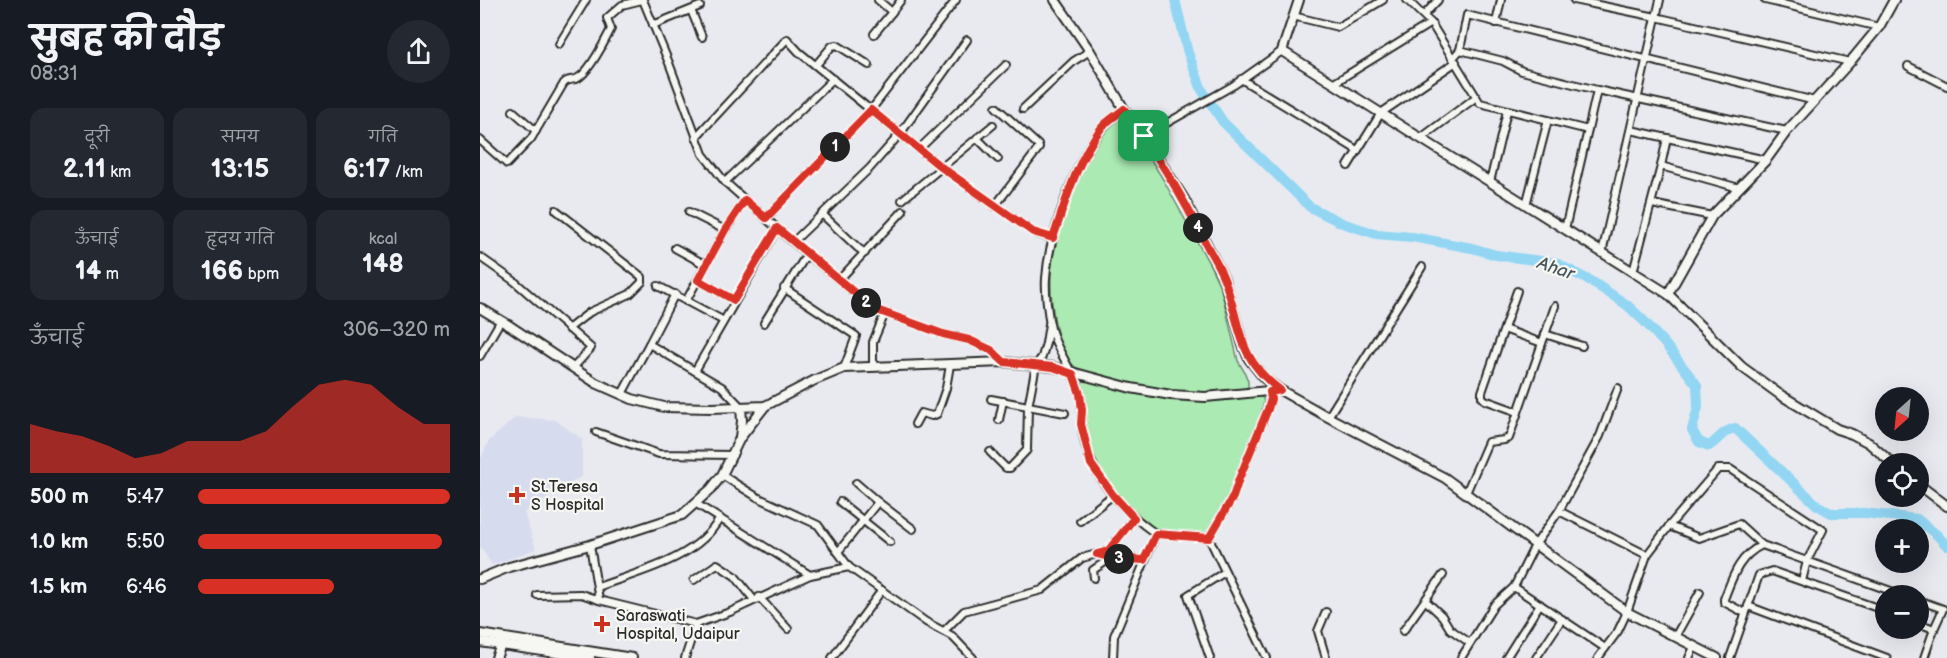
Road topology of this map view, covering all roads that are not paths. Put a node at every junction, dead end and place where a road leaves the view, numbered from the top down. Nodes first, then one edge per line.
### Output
1 (586, 0) edge
2 (643, 0) edge
3 (878, 0) edge
4 (901, 0) edge
5 (956, 0) edge
6 (1055, 0) edge
7 (1299, 0) edge
8 (1383, 0) edge
9 (1407, 0) edge
10 (1438, 0) edge
11 (1501, 0) edge
12 (1574, 0) edge
13 (1660, 0) edge
14 (1765, 0) edge
15 (1894, 0) edge
16 (1598, 2) edge
17 (700, 6) dead end
18 (691, 10) junction
19 (892, 12) junction
20 (1424, 15) junction
21 (1293, 16) junction
22 (1656, 17) junction
23 (1431, 23) junction
24 (1496, 23) junction
25 (653, 26) junction
26 (1879, 27) junction
27 (874, 34) dead end
28 (702, 37) dead end
29 (967, 40) dead end
30 (559, 44) dead end
31 (1460, 50) junction
32 (1090, 51) junction
33 (1282, 51) junction
34 (1646, 59) junction
35 (1455, 60) junction
36 (1850, 62) junction
37 (869, 64) dead end
38 (816, 65) junction
39 (1006, 65) dead end
40 (1908, 66) dead end
41 (833, 79) junction
42 (1241, 79) junction
43 (1334, 83) junction
44 (1947, 86) edge
45 (1597, 90) junction
46 (1475, 98) junction
47 (1637, 98) junction
48 (1815, 100) junction
49 (996, 107) dead end
50 (1023, 109) dead end
51 (1124, 109) junction
52 (871, 110) junction
53 (513, 111) dead end
54 (1507, 111) junction
55 (1381, 113) junction
56 (1548, 120) junction
57 (993, 125) dead end
58 (1588, 130) junction
59 (1631, 130) junction
60 (536, 131) junction
61 (1787, 131) junction
62 (900, 134) junction
63 (1144, 136) junction
64 (696, 137) junction
65 (977, 138) junction
66 (1421, 138) junction
67 (1667, 138) junction
68 (480, 140) edge
69 (919, 149) junction
70 (1357, 150) junction
71 (998, 159) dead end
72 (1766, 160) junction
73 (1348, 166) dead end
74 (1661, 166) junction
75 (941, 167) junction
76 (725, 182) junction
77 (1490, 182) junction
78 (1739, 188) junction
79 (745, 200) junction
80 (902, 200) dead end
81 (1652, 204) junction
82 (1526, 205) junction
83 (995, 206) junction
84 (556, 210) dead end
85 (903, 211) dead end
86 (689, 212) dead end
87 (823, 215) junction
88 (1712, 216) junction
89 (766, 218) junction
90 (777, 228) junction
91 (1565, 229) junction
92 (725, 230) junction
93 (1053, 238) junction
94 (793, 242) junction
95 (675, 248) dead end
96 (865, 253) junction
97 (1602, 253) junction
98 (807, 254) junction
99 (480, 257) edge
100 (706, 265) junction
101 (1422, 267) dead end
102 (1633, 272) junction
103 (698, 280) junction
104 (839, 280) junction
105 (658, 286) dead end
106 (784, 288) junction
107 (1517, 291) dead end
108 (675, 294) junction
109 (1668, 294) junction
110 (734, 300) junction
111 (686, 301) junction
112 (1555, 306) dead end
113 (480, 308) edge
114 (885, 313) junction
115 (501, 320) junction
116 (722, 320) junction
117 (1049, 320) junction
118 (764, 323) dead end
119 (568, 329) junction
120 (1504, 329) junction
121 (1545, 334) junction
122 (1542, 343) junction
123 (649, 344) junction
124 (1582, 346) dead end
125 (480, 356) edge
126 (1004, 362) junction
127 (950, 365) junction
128 (1036, 365) junction
129 (873, 367) junction
130 (573, 368) junction
131 (844, 368) junction
132 (695, 371) junction
133 (1073, 374) junction
134 (1618, 388) dead end
135 (1280, 390) junction
136 (1270, 392) junction
137 (622, 394) junction
138 (991, 399) dead end
139 (1004, 401) junction
140 (765, 406) junction
141 (741, 407) junction
142 (1028, 407) junction
143 (1518, 412) junction
144 (1065, 413) dead end
145 (1328, 417) junction
146 (999, 420) dead end
147 (915, 424) dead end
148 (596, 432) dead end
149 (740, 438) junction
150 (990, 452) dead end
151 (1881, 453) edge
152 (733, 455) junction
153 (722, 475) junction
154 (856, 483) dead end
155 (1929, 492) edge
156 (1466, 493) junction
157 (1113, 495) junction
158 (878, 501) junction
159 (840, 502) dead end
160 (695, 503) junction
161 (1947, 506) edge
162 (1559, 511) junction
163 (720, 518) junction
164 (1134, 518) junction
165 (863, 520) junction
166 (1080, 521) dead end
167 (1669, 526) junction
168 (913, 529) dead end
169 (1156, 534) junction
170 (1209, 538) junction
171 (890, 542) dead end
172 (590, 545) junction
173 (1535, 545) junction
174 (1762, 545) junction
175 (838, 552) junction
176 (1097, 554) junction
177 (1647, 555) junction
178 (1111, 558) junction
179 (1144, 560) junction
180 (1807, 561) junction
181 (849, 567) junction
182 (1225, 572) junction
183 (810, 575) junction
184 (1443, 575) dead end
185 (1094, 578) dead end
186 (480, 579) edge
187 (694, 580) dead end
188 (1802, 581) junction
189 (1875, 585) edge
190 (598, 587) junction
191 (1514, 587) junction
192 (882, 590) junction
193 (1700, 592) dead end
194 (537, 595) dead end
195 (757, 598) junction
196 (599, 600) junction
197 (1426, 601) junction
198 (1540, 604) junction
199 (1929, 604) edge
200 (1875, 607) edge
201 (1747, 610) junction
202 (1326, 612) dead end
203 (1627, 612) junction
204 (1562, 619) junction
205 (696, 624) junction
206 (1929, 627) edge
207 (788, 629) dead end
208 (1934, 629) junction
209 (944, 631) junction
210 (1403, 631) dead end
211 (480, 634) edge
212 (1675, 637) junction
213 (503, 641) junction
214 (480, 642) edge
215 (1470, 643) junction
216 (1694, 647) junction
217 (1605, 648) junction
218 (545, 655) edge
219 (496, 658) edge
220 (590, 658) edge
221 (632, 658) edge
222 (685, 658) edge
223 (832, 658) edge
224 (973, 658) edge
225 (1113, 658) edge
226 (1210, 658) edge
227 (1267, 658) edge
228 (1326, 658) edge
229 (1461, 658) edge
230 (1506, 658) edge
231 (1536, 658) edge
232 (1598, 658) edge
233 (1689, 658) edge
234 (1717, 658) edge
235 (1730, 658) edge
236 (1887, 658) edge
237 (1924, 658) edge

1 - 30 street
2 - 25 street
2 - 60 street
3 - 19 street
4 - 19 street
5 - 52 street
6 - 32 street
7 - 21 street
8 - 21 street
9 - 20 street
10 - 20 street
11 - 24 street
12 - 16 street
13 - 22 street
14 - 26 street
15 - 26 street
16 - 22 street
17 - 18 street
18 - 25 street
18 - 28 street
19 - 27 street
20 - 23 street
21 - 33 street
22 - 34 street
22 - 36 street
23 - 35 street
23 - 43 street
24 - 31 street
24 - 34 street
25 - 64 street
26 - 36 street
29 - 62 street
31 - 35 street
31 - 45 street
32 - 50 street
32 - 51 street
33 - 42 street
33 - 43 street
34 - 47 street
34 - 48 street
35 - 46 street
35 - 55 street
36 - 48 street
37 - 38 street
38 - 41 street
38 - 64 street
39 - 69 street
40 - 44 street
41 - 52 street
41 - 76 street
42 - 63 street
42 - 70 street
43 - 55 street
45 - 47 street
45 - 58 street
46 - 54 street
46 - 66 street
47 - 59 street
47 - 61 street
48 - 61 street
49 - 83 street
51 - 63 street
51 - 93 street
52 - 62 street
52 - 89 street
53 - 60 street
54 - 56 street
54 - 77 street
55 - 66 street
55 - 70 street
56 - 58 street
56 - 82 street
57 - 65 street
58 - 91 street
59 - 67 street
59 - 97 street
60 - 68 street
61 - 72 street
62 - 69 street
62 - 87 street
63 - 135 street
64 - 76 street
65 - 71 street
65 - 75 street
66 - 77 street
67 - 72 street
67 - 74 street
69 - 75 street
70 - 73 street
72 - 78 street
74 - 78 street
74 - 81 street
75 - 80 street
75 - 83 street
76 - 79 street
77 - 82 street
78 - 88 street
79 - 89 street
79 - 92 street
81 - 88 street
81 - 102 street
82 - 91 street
83 - 93 street
84 - 119 street
85 - 96 street
86 - 92 street
87 - 94 street
87 - 96 street
88 - 109 street
89 - 90 street
90 - 94 street
90 - 110 street
91 - 97 street
92 - 100 street
93 - 117 street
94 - 98 street
95 - 100 street
96 - 104 street
97 - 102 street
98 - 104 street
98 - 106 street
99 - 119 street
100 - 103 street
101 - 145 street
102 - 109 street
103 - 110 street
103 - 111 street
104 - 114 street
105 - 108 street
106 - 118 street
106 - 131 street
107 - 120 street
108 - 111 street
108 - 123 street
109 - 151 street
110 - 116 street
111 - 116 street
112 - 121 street
113 - 115 street
114 - 126 street
114 - 129 street
115 - 125 street
115 - 130 street
116 - 132 street
117 - 128 street
117 - 133 street
119 - 130 street
120 - 122 street
120 - 143 street
121 - 122 street
121 - 124 street
122 - 143 street
123 - 132 street
123 - 137 street
126 - 127 street
126 - 128 street
127 - 129 street
127 - 147 street
128 - 133 street
128 - 142 street
129 - 131 street
130 - 137 street
131 - 140 street
132 - 141 street
133 - 136 street
133 - 157 street
134 - 162 street
135 - 136 street
135 - 145 street
136 - 170 street
137 - 141 street
138 - 139 street
139 - 142 street
139 - 146 street
140 - 141 street
140 - 149 street
141 - 149 street
142 - 144 street
142 - 150 street
143 - 156 street
145 - 156 street
148 - 152 street
149 - 152 street
152 - 153 street
153 - 160 street
153 - 175 street
154 - 158 street
155 - 161 street
156 - 173 street
157 - 164 street
157 - 166 street
158 - 165 street
158 - 168 street
159 - 165 street
160 - 163 street
160 - 172 street
162 - 173 street
162 - 177 street
163 - 183 street
163 - 190 street
164 - 169 street
164 - 176 street
165 - 171 street
165 - 175 street
167 - 174 street
167 - 177 street
167 - 180 street
169 - 170 street
169 - 179 street
170 - 182 street
172 - 186 street
172 - 190 street
173 - 191 street
173 - 203 street
174 - 180 street
174 - 201 street
175 - 181 street
176 - 178 street
176 - 209 street
177 - 203 street
178 - 179 street
178 - 185 street
179 - 225 street
180 - 188 street
180 - 189 street
181 - 183 street
181 - 192 street
182 - 226 street
182 - 227 street
183 - 195 street
184 - 197 street
187 - 195 street
188 - 200 street
188 - 201 street
190 - 196 street
191 - 198 street
191 - 215 street
192 - 209 street
192 - 223 street
193 - 212 street
194 - 196 street
195 - 205 street
195 - 207 street
196 - 205 street
197 - 210 street
197 - 215 street
198 - 204 street
198 - 230 street
199 - 208 street
201 - 235 street
201 - 236 street
202 - 228 street
203 - 212 street
203 - 217 street
204 - 217 street
204 - 231 street
205 - 222 street
206 - 208 street
208 - 237 street
209 - 224 street
211 - 213 street
212 - 216 street
213 - 214 street
213 - 218 street
213 - 219 street
213 - 221 street
215 - 229 street
216 - 233 street
216 - 234 street
217 - 232 street
218 - 220 street

